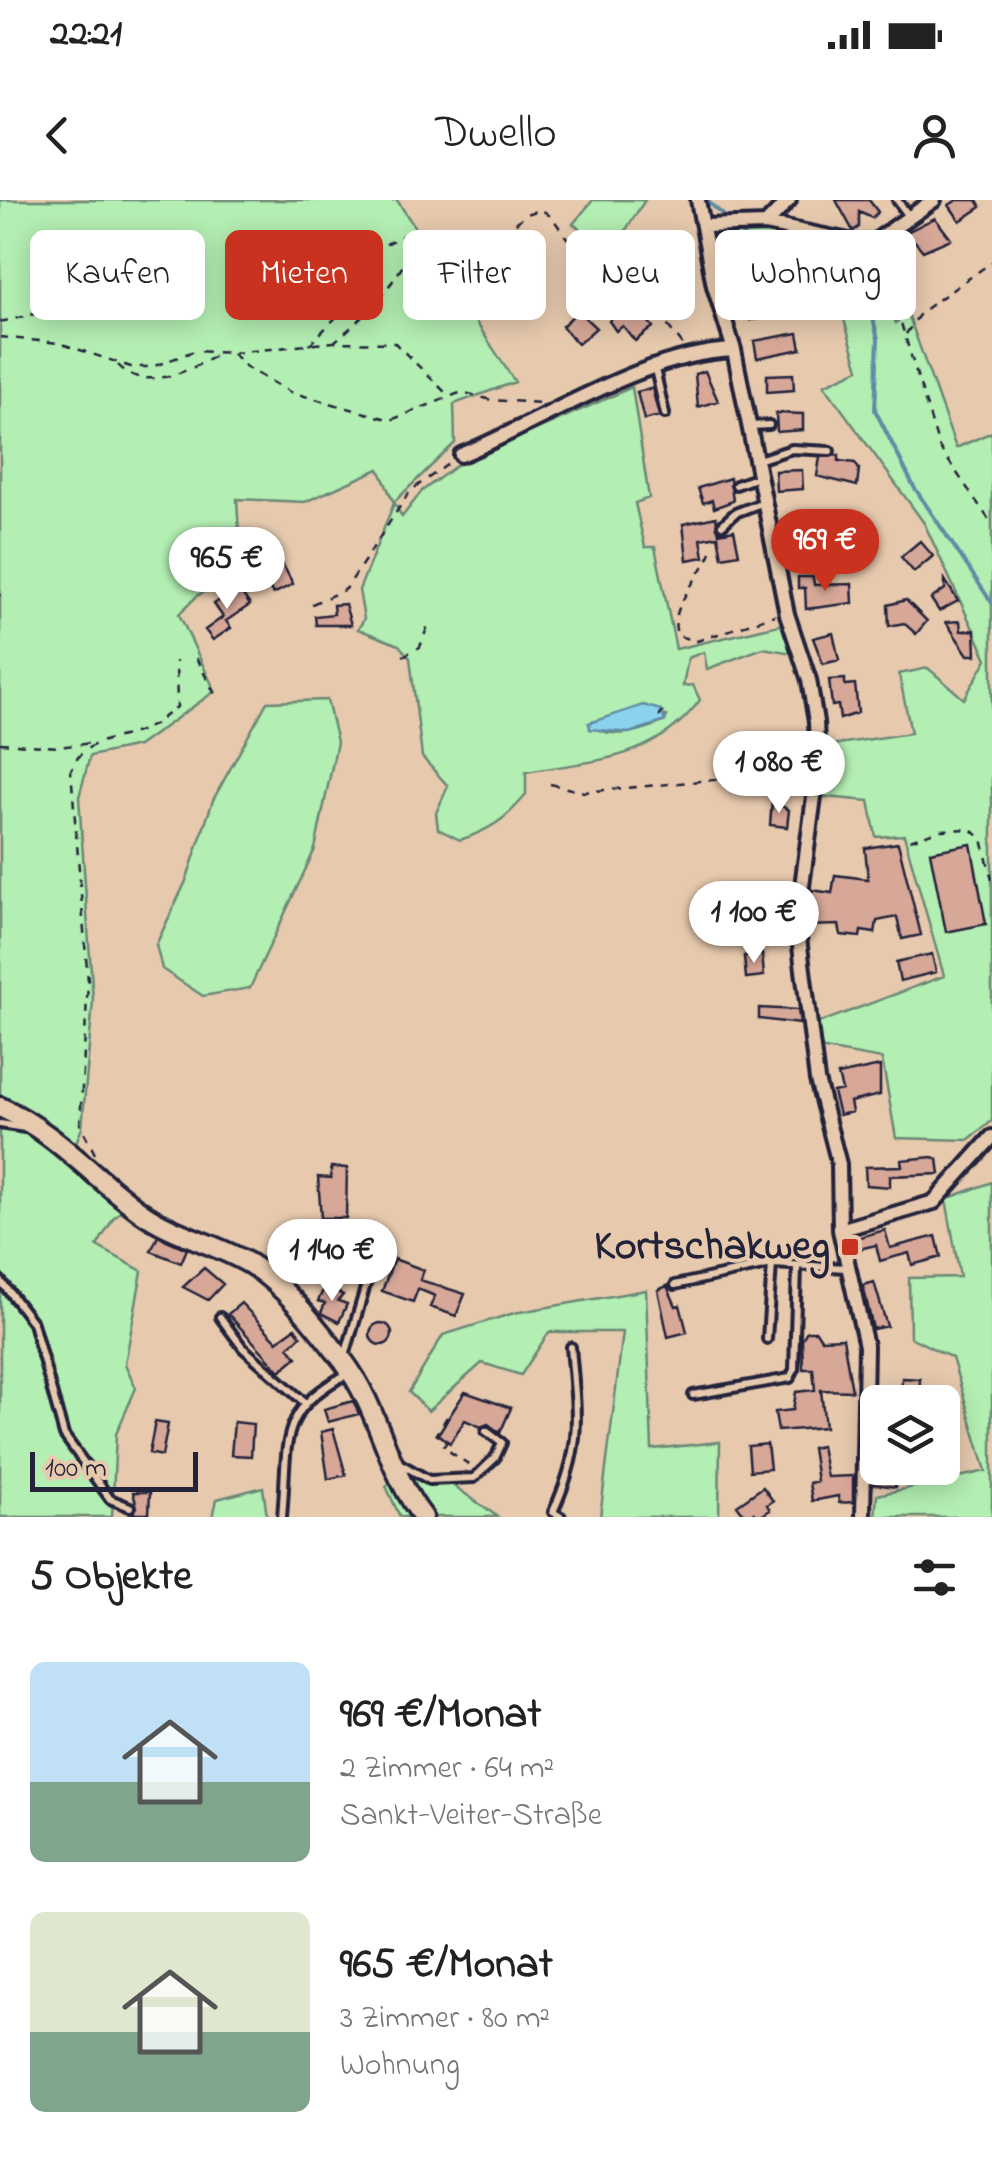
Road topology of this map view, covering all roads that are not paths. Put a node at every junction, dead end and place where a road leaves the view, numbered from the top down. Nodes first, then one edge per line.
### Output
1 (789, 200) edge
2 (897, 200) edge
3 (934, 200) edge
4 (698, 202) edge
5 (909, 218) junction
6 (766, 224) junction
7 (704, 226) junction
8 (734, 350) junction
9 (655, 369) junction
10 (665, 414) dead end
11 (768, 425) dead end
12 (749, 426) junction
13 (830, 451) dead end
14 (461, 455) road end
15 (756, 461) junction
16 (759, 476) junction
17 (736, 484) dead end
18 (764, 502) junction
19 (722, 525) dead end
20 (0, 1107) edge
21 (0, 1124) edge
22 (41, 1131) junction
23 (992, 1137) edge
24 (840, 1230) junction
25 (376, 1248) dead end
26 (772, 1264) junction
27 (797, 1267) junction
28 (848, 1268) junction
29 (0, 1280) edge
30 (675, 1284) dead end
31 (220, 1317) dead end
32 (767, 1339) dead end
33 (570, 1346) dead end
34 (347, 1367) junction
35 (693, 1396) dead end
36 (304, 1402) junction
37 (486, 1431) dead end
38 (393, 1461) junction
39 (130, 1507) dead end
40 (550, 1515) edge
41 (282, 1517) edge
42 (423, 1517) edge
43 (561, 1517) edge
44 (863, 1517) edge

1 - 6 street
2 - 5 lane
3 - 5 street
4 - 7 street
5 - 6 street
6 - 7 street
7 - 8 street
8 - 9 street
8 - 12 street
9 - 10 lane
9 - 14 street
11 - 12 lane
12 - 15 street
13 - 15 lane
15 - 16 street
16 - 17 lane
16 - 18 street
18 - 19 lane
18 - 24 street
20 - 22 street
21 - 22 lane
22 - 34 street
23 - 24 street
24 - 28 street
25 - 34 lane
26 - 27 lane
26 - 30 lane
26 - 32 lane
27 - 28 lane
27 - 35 lane
28 - 44 street
29 - 39 lane
31 - 36 lane
33 - 40 lane
34 - 36 lane
34 - 38 street
36 - 41 lane
37 - 38 lane
38 - 42 street
40 - 43 lane

